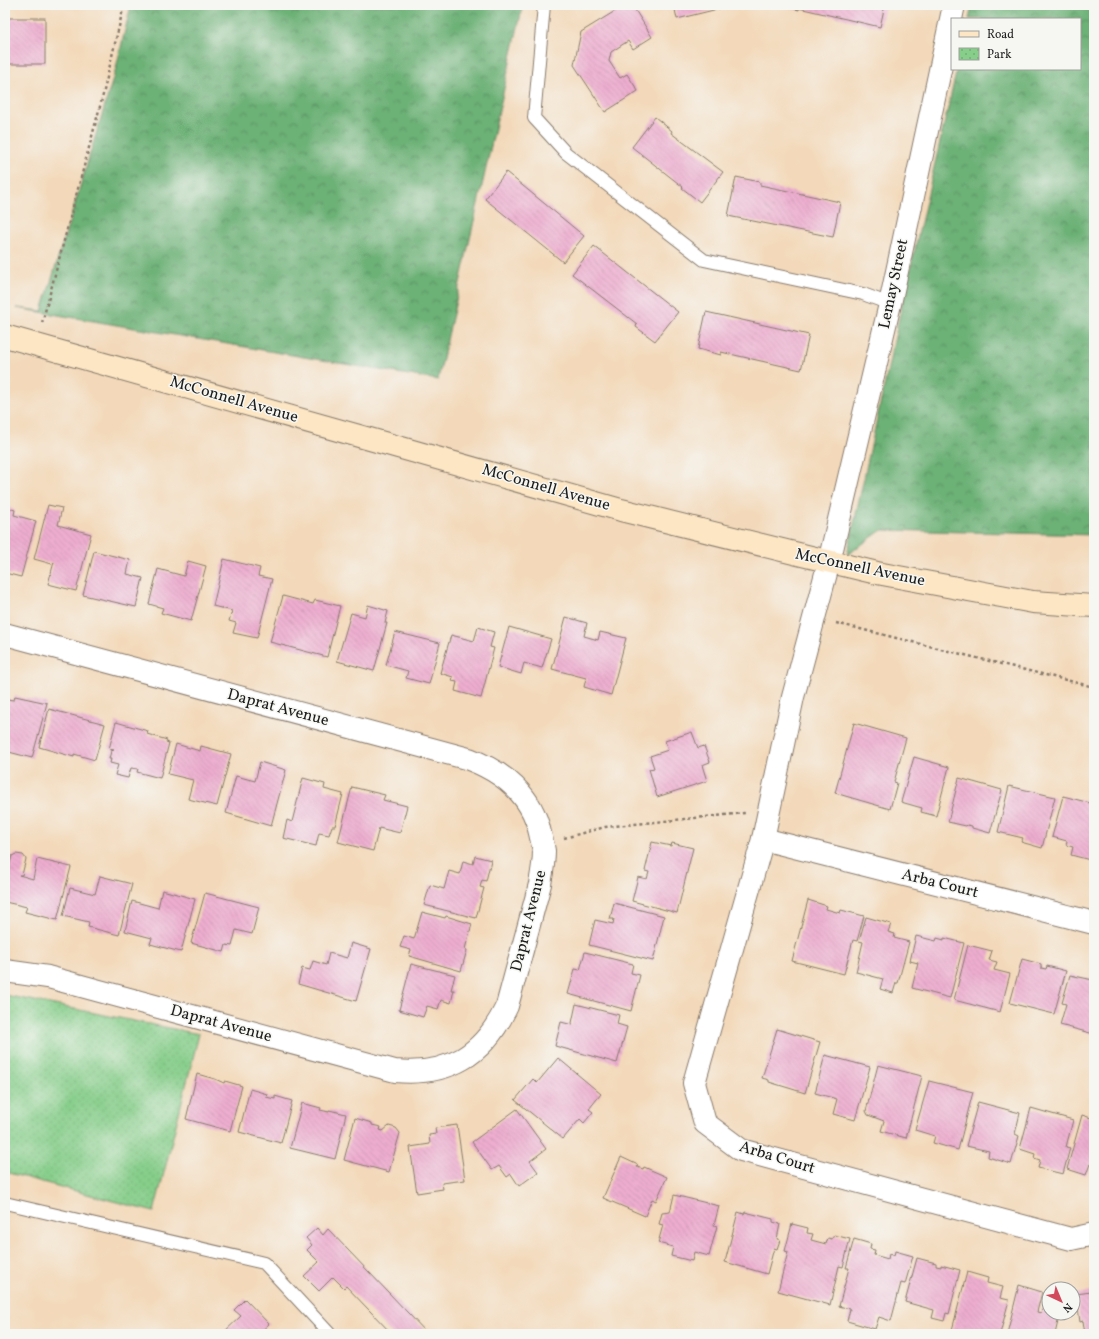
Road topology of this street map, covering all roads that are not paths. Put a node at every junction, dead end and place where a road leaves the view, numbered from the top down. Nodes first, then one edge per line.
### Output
1 (544, 5) edge
2 (954, 5) edge
3 (951, 18) edge
4 (951, 19) edge
5 (890, 304) junction
6 (5, 336) edge
7 (829, 562) junction
8 (1094, 606) edge
9 (5, 634) edge
10 (763, 839) junction
11 (1094, 924) edge
12 (5, 971) edge
13 (5, 1203) edge
14 (1094, 1234) edge
15 (330, 1334) edge

1 - 5 lane
2 - 3 street, Lemay Street
4 - 5 street, Lemay Street
5 - 7 street, Lemay Street
6 - 7 main road, McConnell Avenue
7 - 8 main road, McConnell Avenue
7 - 10 street, Arba Court
9 - 12 street, Daprat Avenue
10 - 11 street, Arba Court
10 - 14 street, Arba Court
13 - 15 lane

